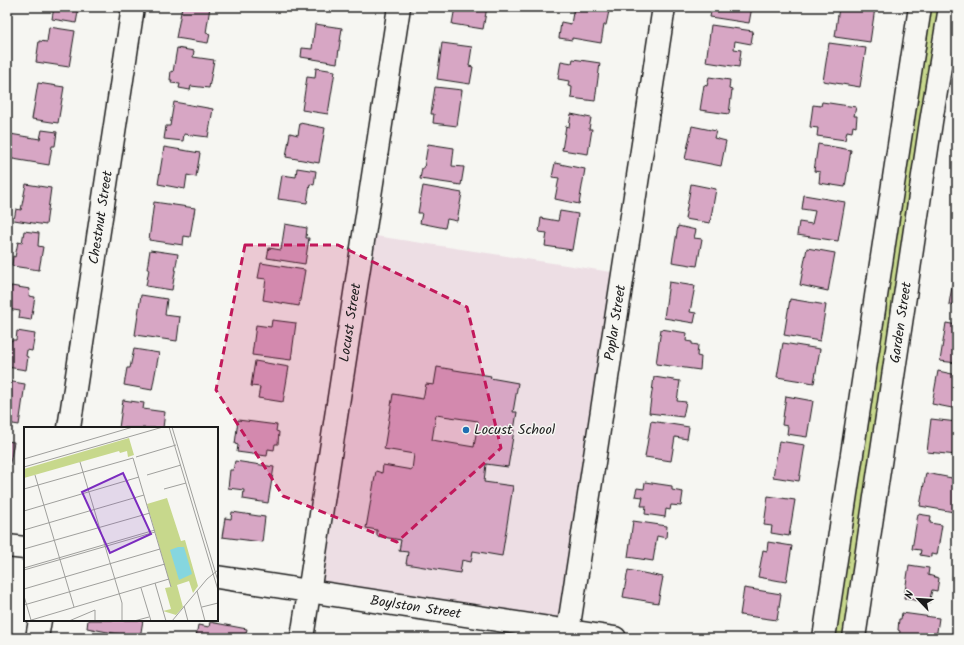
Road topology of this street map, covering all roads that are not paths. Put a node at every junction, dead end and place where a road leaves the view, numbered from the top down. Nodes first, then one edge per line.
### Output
1 (133, 7) edge
2 (399, 7) edge
3 (664, 7) edge
4 (920, 7) edge
5 (950, 7) edge
6 (69, 427) edge
7 (855, 434) junction
8 (884, 436) junction
9 (7, 546) edge
10 (24, 548) edge
11 (218, 577) edge
12 (309, 591) junction
13 (40, 621) edge
14 (567, 634) edge
15 (37, 638) edge
16 (302, 638) edge
17 (615, 638) edge
18 (824, 638) edge
19 (854, 638) edge

1 - 6 street, Chestnut Street
2 - 12 street, Locust Street
3 - 14 street, Poplar Street
4 - 7 street, Garden Street
5 - 8 street, Garden Street
7 - 8 street
7 - 18 street, Garden Street
8 - 19 street, Garden Street
9 - 10 street
11 - 12 street, Boylston Street
12 - 14 street, Boylston Street
12 - 16 street, Locust Street
13 - 15 street
14 - 17 street, Boylston Street

